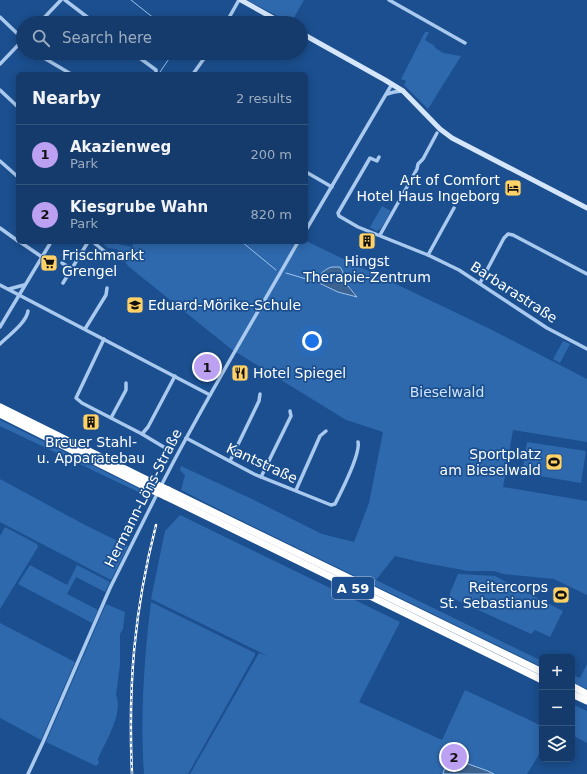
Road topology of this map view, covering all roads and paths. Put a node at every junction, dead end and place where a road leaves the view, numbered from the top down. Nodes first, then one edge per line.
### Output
1 (61, 0) edge
2 (65, 0) edge
3 (240, 0) edge
4 (389, 0) edge
5 (46, 16) edge
6 (86, 16) edge
7 (230, 16) edge
8 (269, 16) edge
9 (0, 17) edge
10 (16, 33) edge
11 (308, 37) edge
12 (465, 43) dead end
13 (16, 47) edge
14 (47, 60) edge
15 (142, 60) edge
16 (203, 60) edge
17 (0, 64) edge
18 (68, 72) edge
19 (156, 72) edge
20 (194, 72) edge
21 (392, 84) junction
22 (0, 90) edge
23 (403, 91) junction
24 (386, 95) junction
25 (16, 105) edge
26 (437, 133) dead end
27 (379, 157) dead end
28 (0, 161) edge
29 (308, 173) edge
30 (16, 175) edge
31 (332, 187) junction
32 (454, 208) dead end
33 (587, 208) edge
34 (308, 227) edge
35 (0, 228) edge
36 (380, 235) junction
37 (16, 239) edge
38 (23, 244) edge
39 (50, 244) edge
40 (87, 244) edge
41 (95, 244) edge
42 (297, 244) edge
43 (428, 254) junction
44 (42, 257) junction
45 (117, 258) dead end
46 (62, 264) dead end
47 (72, 269) junction
48 (587, 274) edge
49 (63, 283) dead end
50 (480, 283) junction
51 (0, 285) edge
52 (26, 285) junction
53 (107, 288) dead end
54 (9, 289) junction
55 (20, 294) junction
56 (28, 311) dead end
57 (0, 327) edge
58 (85, 329) junction
59 (104, 339) junction
60 (0, 344) edge
61 (587, 349) edge
62 (175, 376) junction
63 (126, 382) dead end
64 (260, 394) dead end
65 (210, 395) junction
66 (0, 407) edge
67 (290, 411) dead end
68 (0, 414) edge
69 (111, 418) junction
70 (326, 431) dead end
71 (142, 434) junction
72 (186, 438) junction
73 (358, 442) dead end
74 (167, 449) dead end
75 (230, 461) junction
76 (261, 477) junction
77 (152, 486) junction
78 (296, 490) junction
79 (166, 493) junction
80 (539, 671) edge
81 (539, 679) edge
82 (575, 688) edge
83 (587, 694) edge
84 (575, 695) edge
85 (587, 701) edge
86 (28, 774) edge

1 - 5 street
2 - 6 street
3 - 7 street
3 - 8 main road
4 - 12 street
9 - 10 street
11 - 21 main road
13 - 17 street
14 - 18 street
15 - 19 street
16 - 20 street
21 - 23 main road
21 - 24 street
22 - 25 street
23 - 24 street
23 - 33 main road
24 - 31 street
26 - 36 street
27 - 36 street, Barbarastraße
28 - 30 street
29 - 31 street
31 - 34 street
32 - 43 street
35 - 37 street
36 - 43 street, Barbarastraße
38 - 44 street
39 - 44 street
40 - 47 street
41 - 45 street
42 - 65 street, Hermann-Löns-Straße
43 - 50 street, Barbarastraße
44 - 52 street
46 - 47 street
47 - 49 street
48 - 50 street
50 - 61 street, Barbarastraße
51 - 54 street
52 - 54 street
52 - 55 street
53 - 58 street
54 - 55 street
55 - 57 street
55 - 58 street
56 - 60 street
58 - 59 street
59 - 62 street
59 - 69 street
62 - 65 street
62 - 71 street
63 - 69 street
64 - 75 street
65 - 72 street, Hermann-Löns-Straße
66 - 77 highway, A 59
67 - 76 street
68 - 77 highway, A 59
69 - 71 street
70 - 78 street
71 - 74 street
72 - 75 street, Kantstraße
72 - 86 street, Hermann-Löns-Straße
73 - 78 street, Kantstraße
75 - 76 street, Kantstraße
76 - 78 street, Kantstraße
77 - 79 highway, A 59, bridge
79 - 80 highway, A 59
79 - 81 highway, A 59
82 - 83 highway
84 - 85 highway

